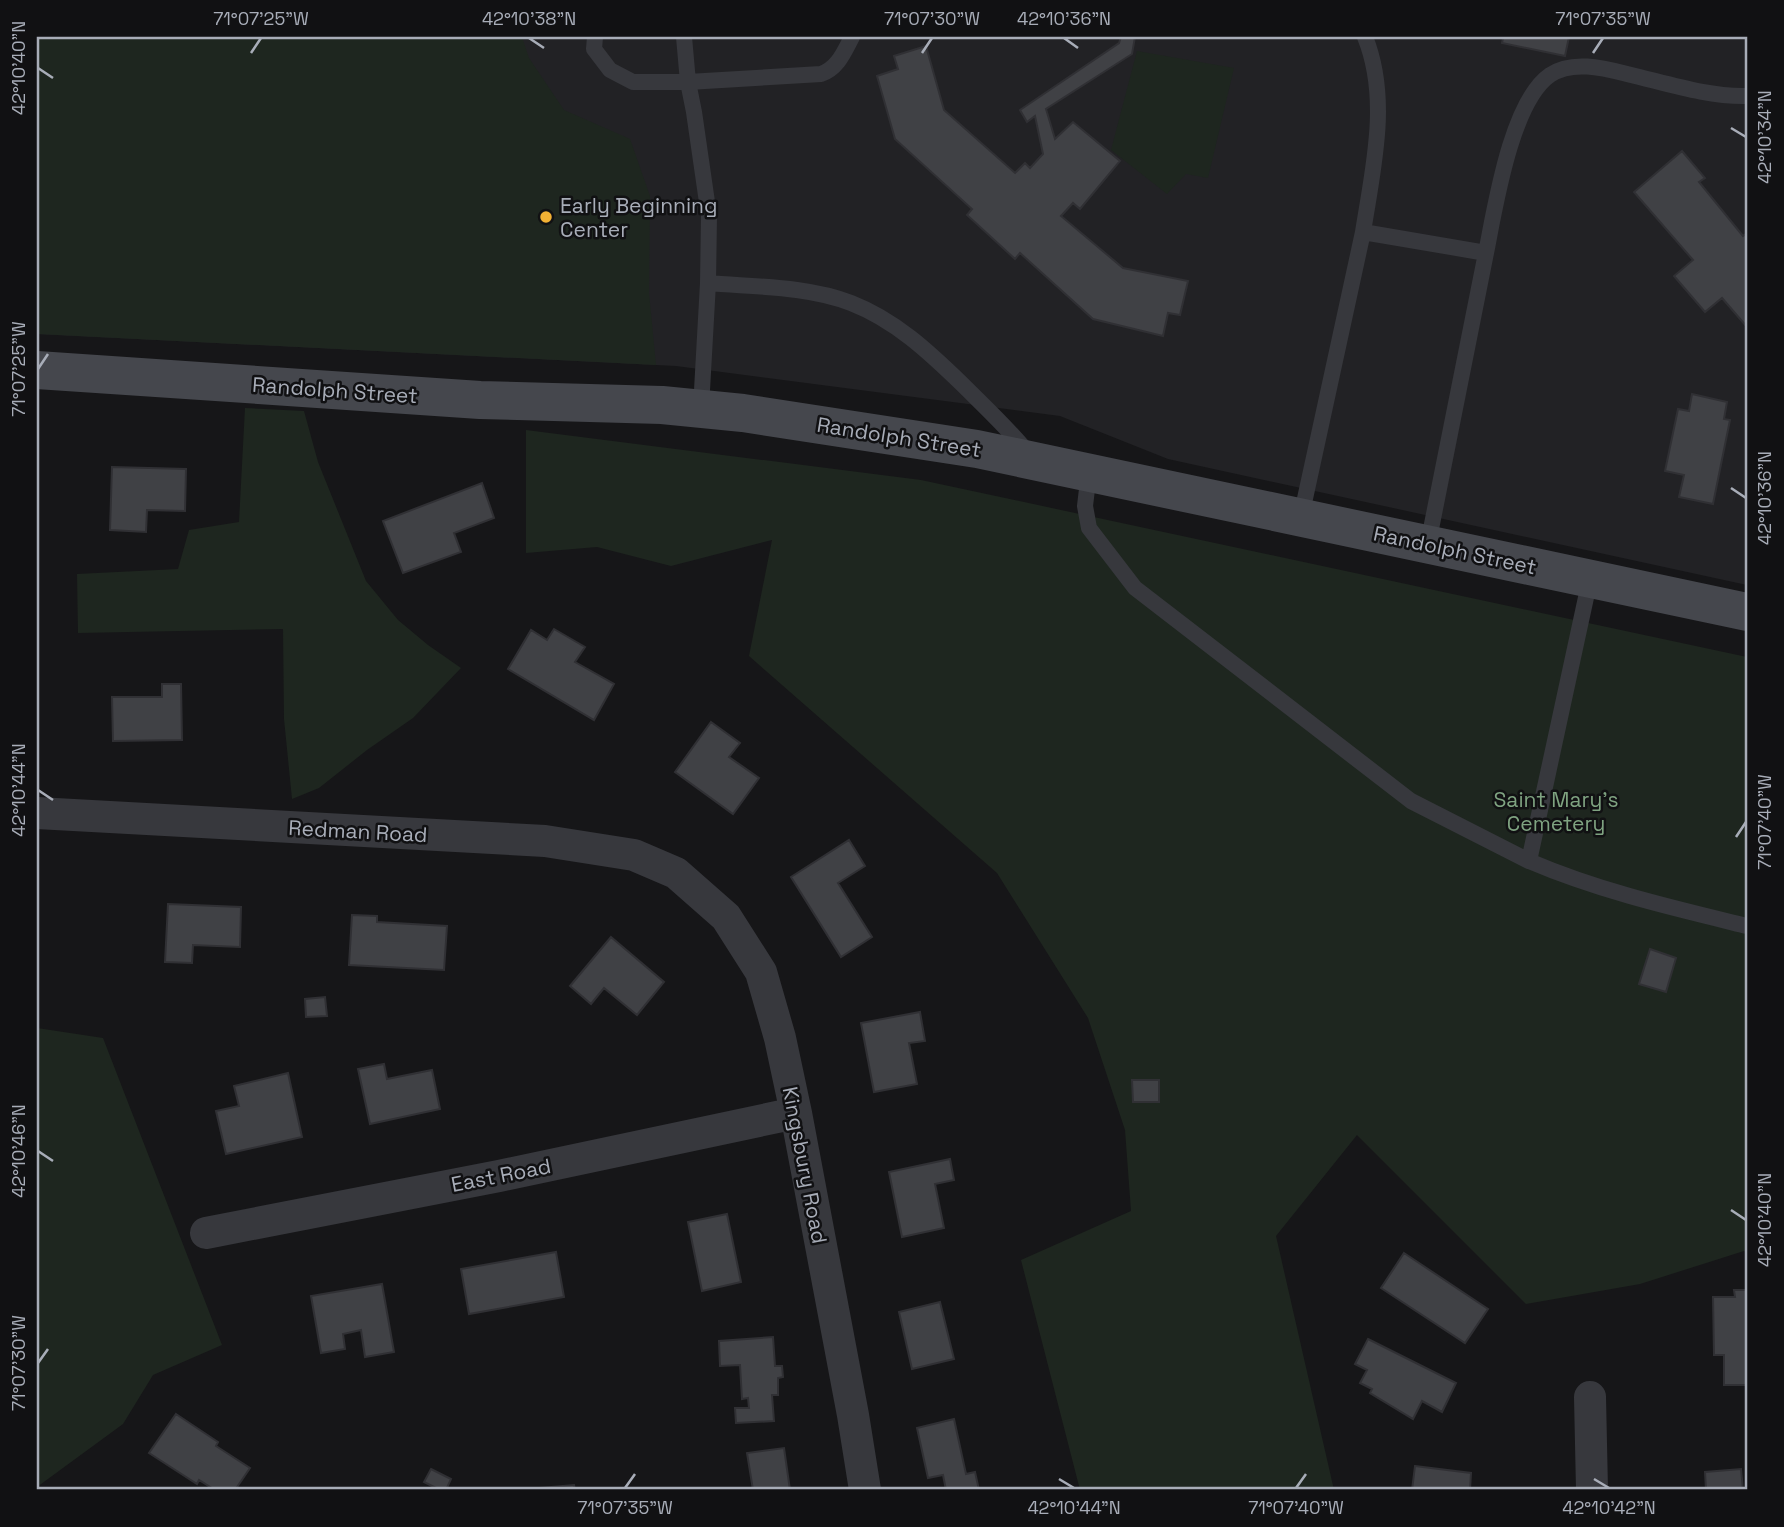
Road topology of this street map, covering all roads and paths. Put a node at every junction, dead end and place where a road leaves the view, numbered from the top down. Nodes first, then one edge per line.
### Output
1 (595, 37) edge
2 (684, 37) edge
3 (852, 37) edge
4 (1365, 37) edge
5 (688, 82) junction
6 (1747, 96) edge
7 (1363, 232) junction
8 (1486, 253) junction
9 (708, 283) junction
10 (37, 370) edge
11 (701, 408) junction
12 (1034, 460) junction
13 (1089, 472) junction
14 (1301, 517) junction
15 (1428, 544) junction
16 (1590, 578) junction
17 (1747, 611) edge
18 (37, 813) edge
19 (1529, 860) junction
20 (676, 873) joint
21 (1747, 926) edge
22 (796, 1113) junction
23 (206, 1233) dead end
24 (1590, 1397) dead end
25 (865, 1490) edge
26 (1592, 1490) edge

1 - 5 lane
2 - 5 lane
3 - 5 lane
4 - 7 lane
5 - 9 lane
6 - 8 lane
7 - 8 lane
7 - 14 lane
8 - 15 lane
9 - 11 lane
9 - 12 lane
10 - 11 main road, Randolph Street
11 - 12 main road, Randolph Street
12 - 13 main road, Randolph Street
13 - 14 main road, Randolph Street
13 - 19 lane
14 - 15 main road, Randolph Street
15 - 16 main road, Randolph Street
16 - 17 main road, Randolph Street
16 - 19 lane
18 - 20 street, Redman Road
19 - 21 lane
20 - 22 street, Kingsbury Road
22 - 23 street, East Road
22 - 25 street, Kingsbury Road
24 - 26 street

